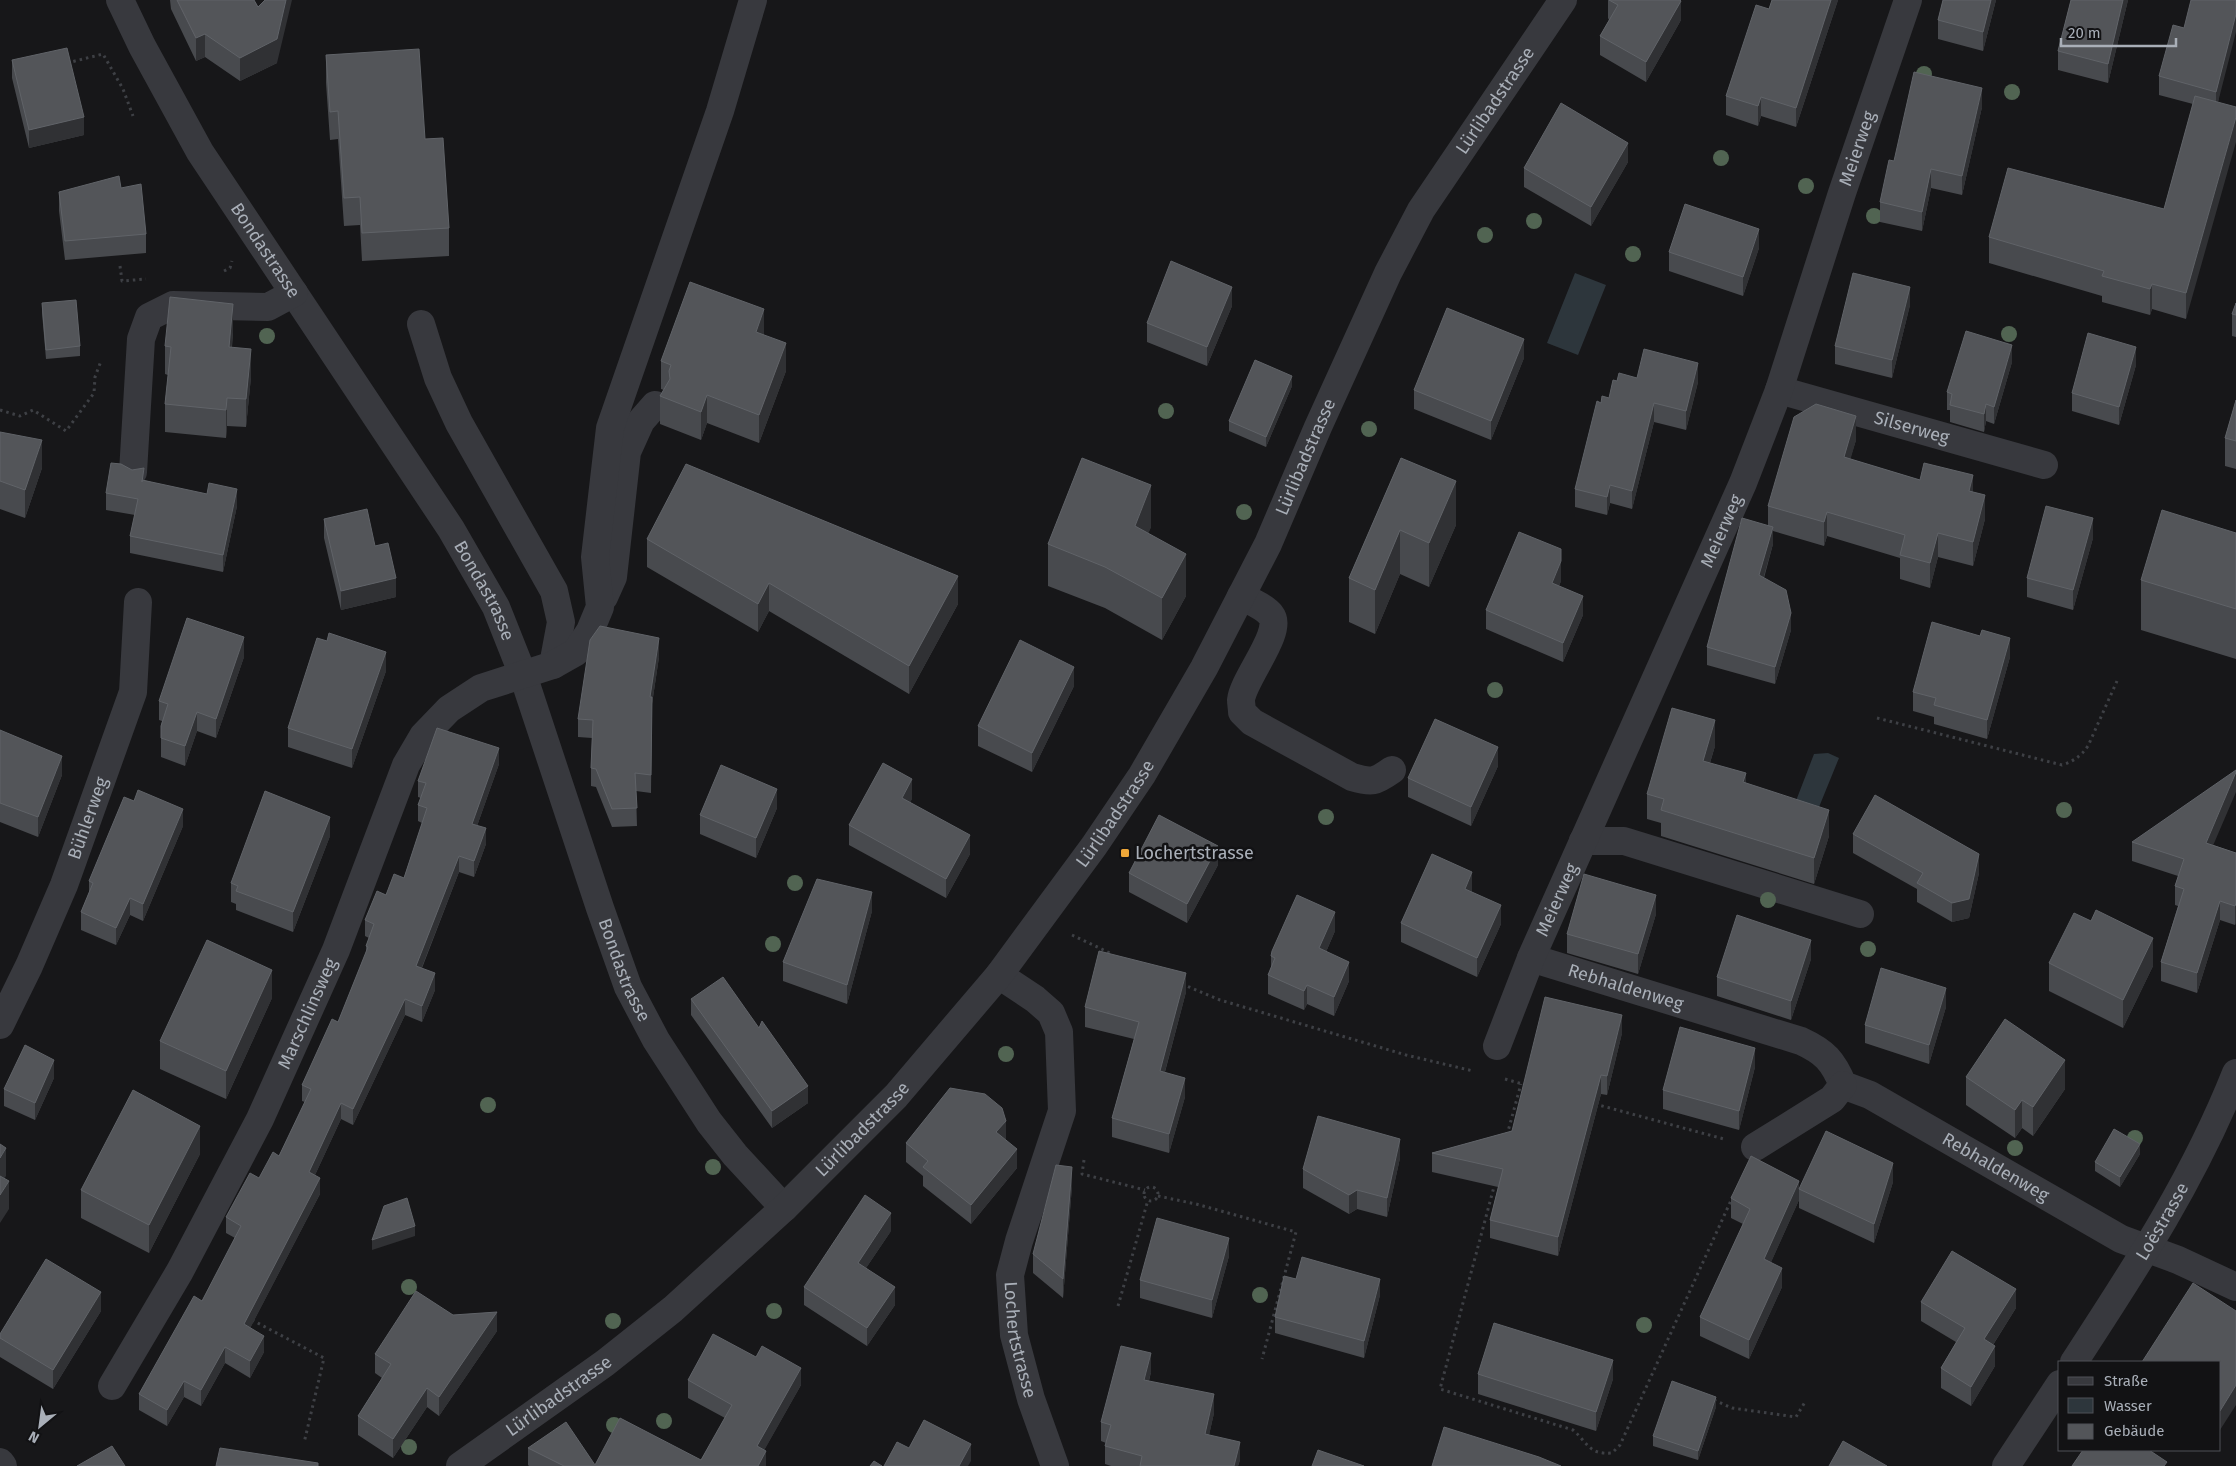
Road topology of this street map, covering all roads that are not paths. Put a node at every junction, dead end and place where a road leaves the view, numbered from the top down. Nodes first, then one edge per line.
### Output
1 (120, 0) edge
2 (753, 0) edge
3 (1563, 0) edge
4 (1908, 0) edge
5 (294, 293) junction
6 (421, 324) dead end
7 (1779, 390) junction
8 (655, 404) dead end
9 (2044, 465) dead end
10 (133, 472) edge
11 (1241, 596) junction
12 (138, 602) dead end
13 (600, 607) junction
14 (554, 665) junction
15 (523, 675) junction
16 (1392, 770) dead end
17 (1583, 840) junction
18 (1860, 914) dead end
19 (1531, 958) junction
20 (999, 975) junction
21 (0, 1025) edge
22 (1497, 1046) dead end
23 (2236, 1073) edge
24 (1843, 1085) junction
25 (1755, 1147) road end
26 (784, 1208) junction
27 (2149, 1248) junction
28 (2236, 1287) edge
29 (2075, 1361) edge
30 (112, 1386) dead end
31 (2058, 1387) edge
32 (0, 1462) edge
33 (3, 1466) edge
34 (460, 1466) edge
35 (1055, 1466) edge
36 (2006, 1466) edge

1 - 5 street, Bondastrasse
2 - 13 street
3 - 11 street, Lürlibadstrasse
4 - 7 street, Meierweg
5 - 10 street
5 - 15 street, Bondastrasse
6 - 14 street
7 - 9 street, Silserweg
7 - 17 street, Meierweg
8 - 13 street, Marschlinsweg
11 - 16 street
11 - 20 street, Lürlibadstrasse
12 - 21 street, Bühlerweg
13 - 14 street, Marschlinsweg
14 - 15 street, Marschlinsweg
15 - 26 street, Bondastrasse
15 - 30 street, Marschlinsweg
17 - 18 street
17 - 19 street, Meierweg
19 - 22 street, Meierweg
19 - 24 street, Rebhaldenweg
20 - 26 street, Lürlibadstrasse
20 - 35 street, Lochertstrasse
23 - 27 street, Loëstrasse
24 - 25 street
24 - 27 street, Rebhaldenweg
26 - 34 street, Lürlibadstrasse
27 - 28 street, Rebhaldenweg
27 - 29 street, Loëstrasse
31 - 36 street
32 - 33 street

